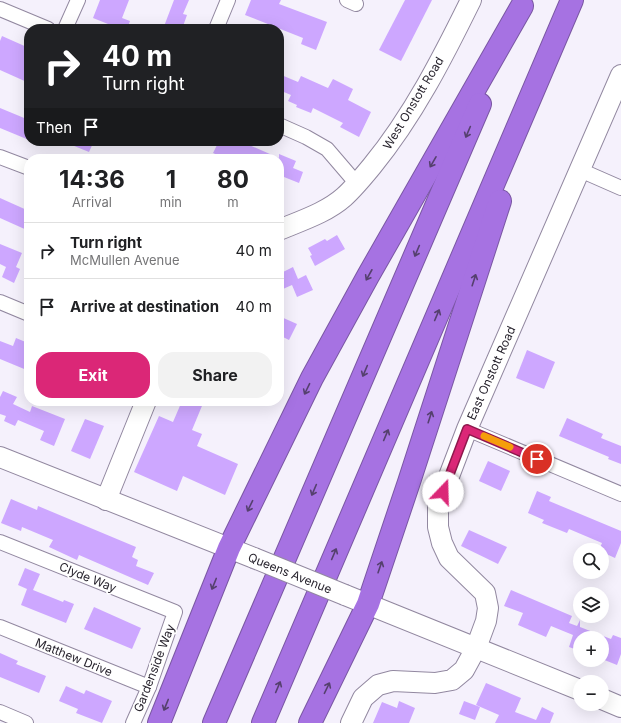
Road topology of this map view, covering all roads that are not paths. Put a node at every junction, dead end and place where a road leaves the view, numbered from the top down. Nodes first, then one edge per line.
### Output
1 (78, 0) edge
2 (228, 0) edge
3 (471, 0) edge
4 (572, 0) edge
5 (577, 0) edge
6 (523, 3) edge
7 (0, 9) edge
8 (36, 24) edge
9 (67, 24) edge
10 (218, 24) edge
11 (621, 75) edge
12 (284, 127) edge
13 (0, 157) edge
14 (24, 166) edge
15 (580, 170) junction
16 (357, 184) junction
17 (621, 188) edge
18 (284, 228) edge
19 (0, 302) edge
20 (24, 312) edge
21 (144, 406) edge
22 (467, 429) junction
23 (0, 457) edge
24 (621, 494) edge
25 (106, 500) junction
26 (0, 542) edge
27 (229, 548) junction
28 (368, 604) junction
29 (175, 612) joint
30 (0, 627) edge
31 (476, 648) junction
32 (149, 687) junction
33 (573, 687) edge
34 (609, 702) edge
35 (621, 707) edge
36 (0, 712) edge
37 (26, 723) edge
38 (133, 723) edge
39 (159, 723) edge
40 (214, 723) edge
41 (263, 723) edge
42 (310, 723) edge
43 (351, 723) edge

1 - 9 street
2 - 10 street
3 - 16 street, West Onstott Road
41 -> 4 highway
28 -> 5 highway
6 -> 27 highway
6 -> 40 highway
7 - 8 street
11 - 15 street, East Onstott Road
12 - 16 street
13 - 14 street
15 - 17 street
15 - 22 street, East Onstott Road
16 - 18 street, West Onstott Road
19 - 20 street
21 - 25 street
22 - 24 street
22 - 31 street, East Onstott Road
23 - 25 street, Queens Avenue
25 - 27 street, Queens Avenue
26 - 29 street, Clyde Way
27 - 28 street, Queens Avenue, bridge
27 -> 39 highway
28 - 31 street, Queens Avenue
42 -> 28 highway
29 - 32 street, Gardenside Way
30 - 32 street, Matthew Drive
31 - 33 street, Queens Avenue
31 - 43 street, East Onstott Road
32 - 38 street, Gardenside Way
34 - 35 street
36 - 37 street

